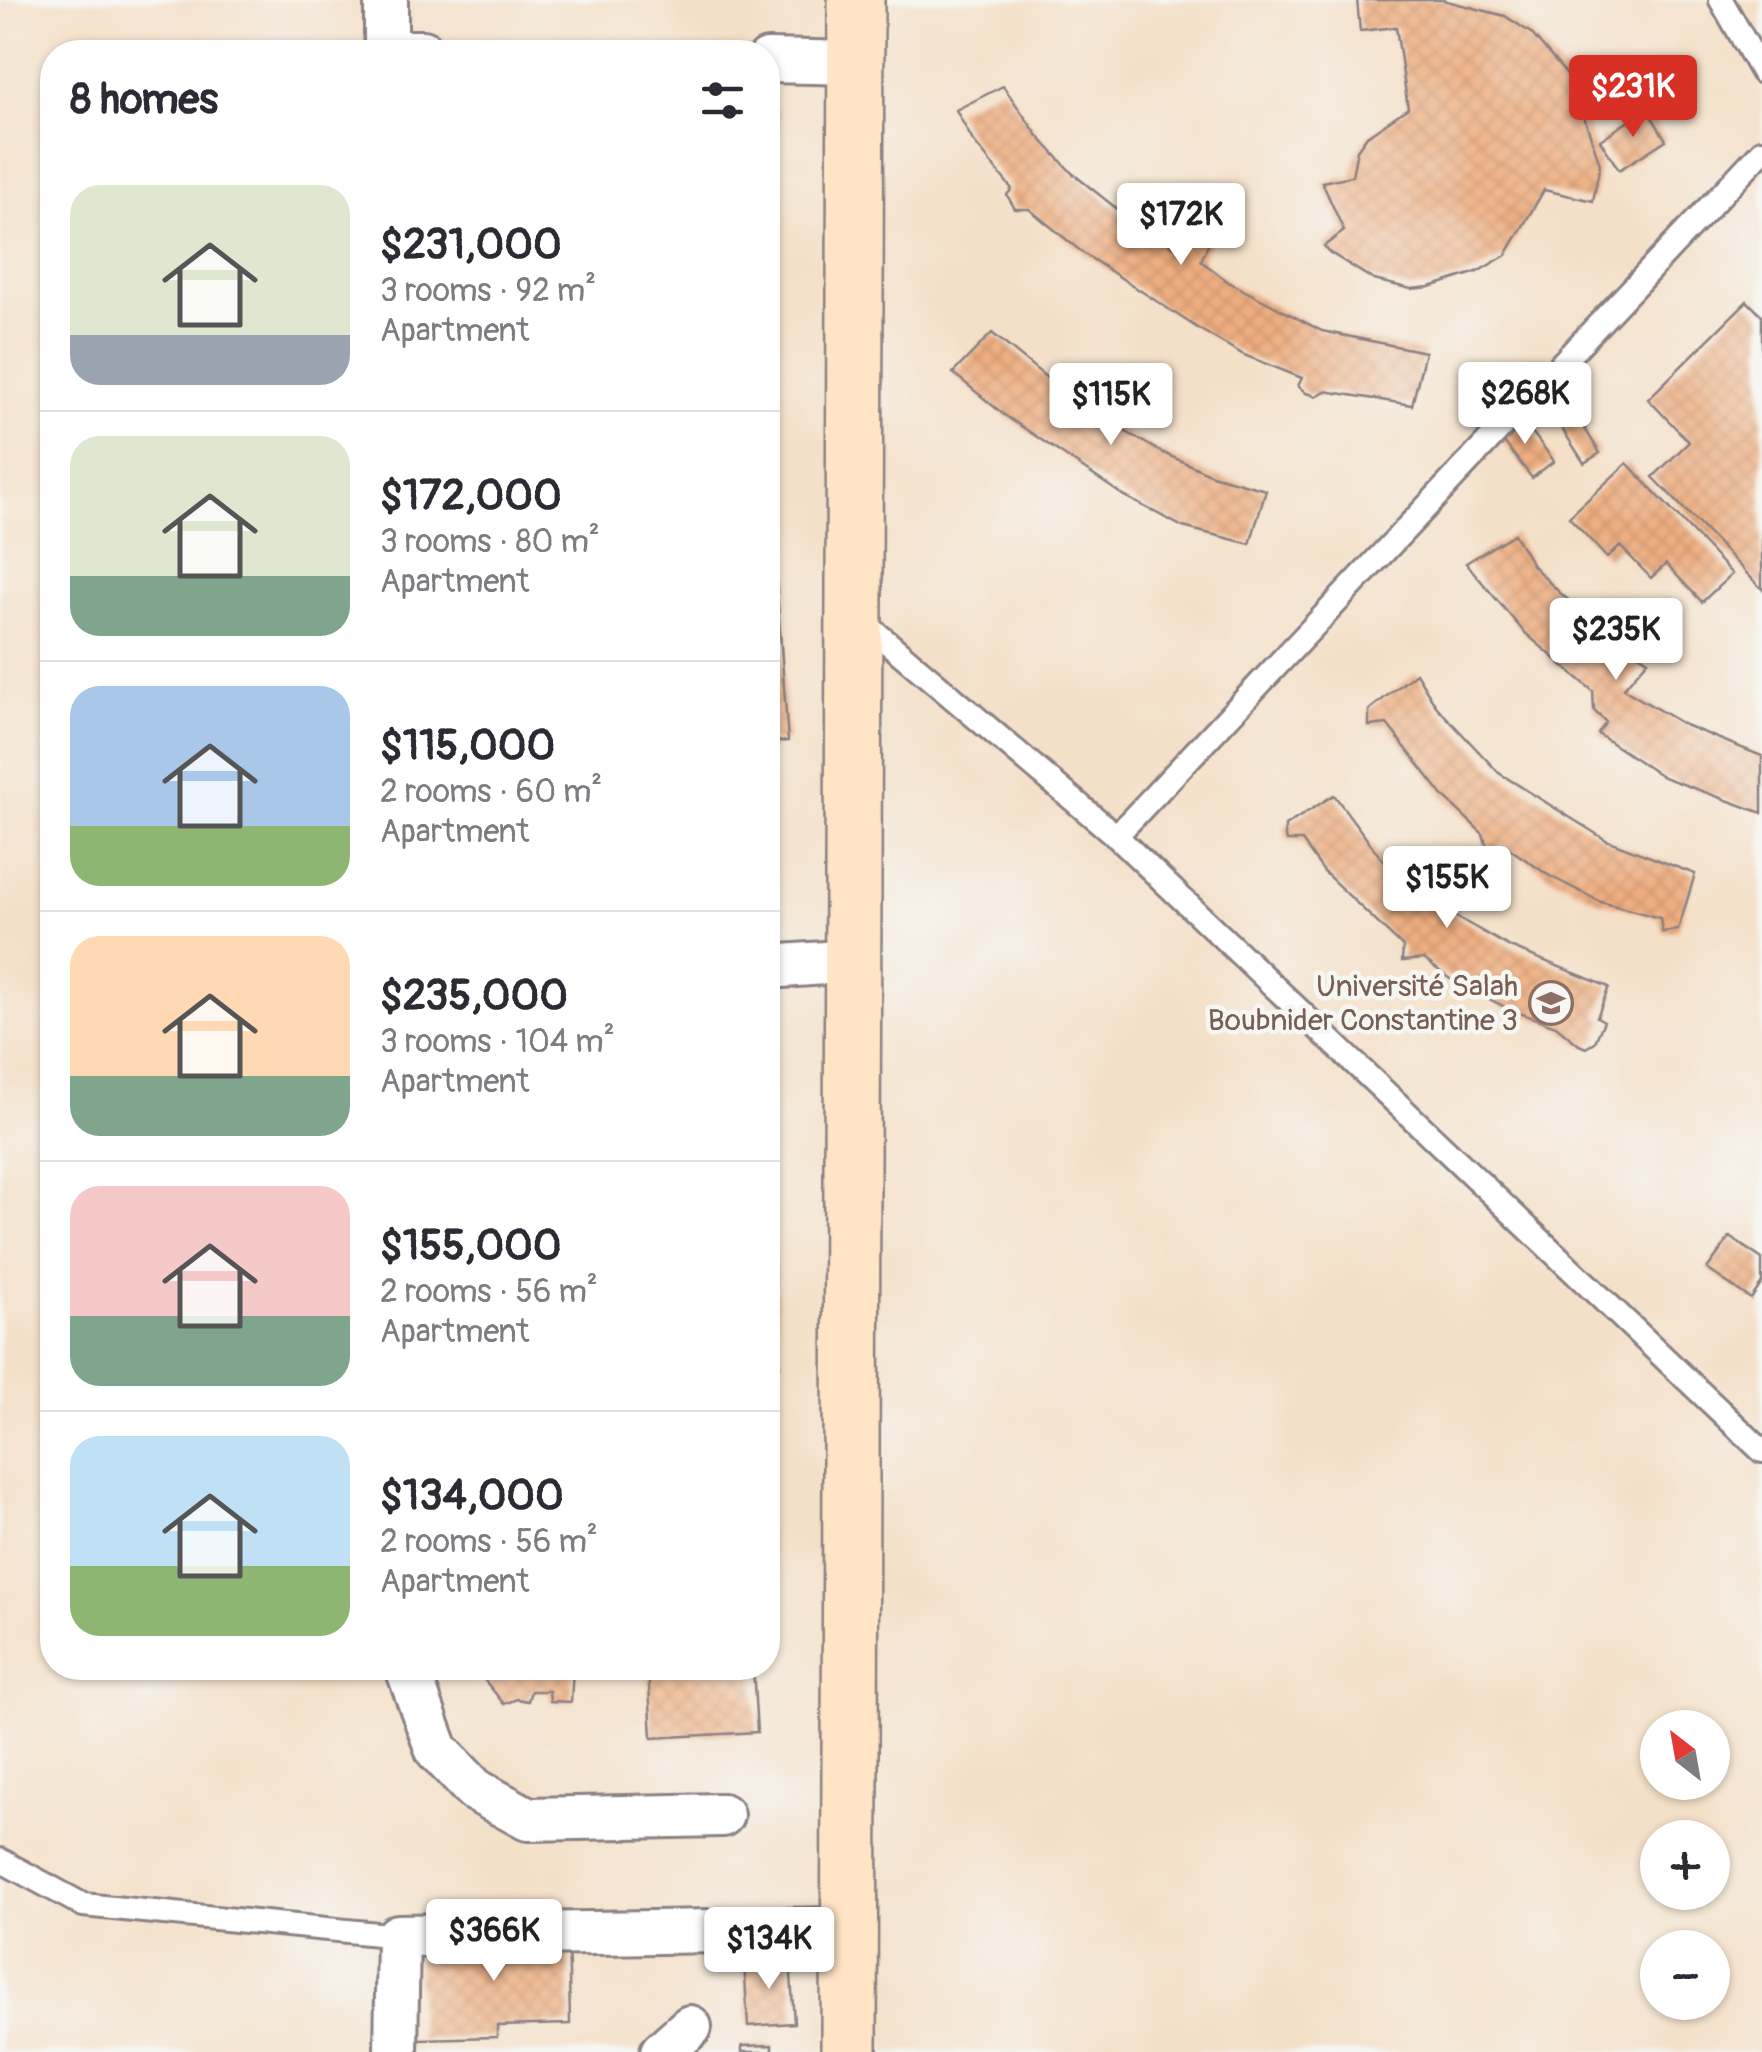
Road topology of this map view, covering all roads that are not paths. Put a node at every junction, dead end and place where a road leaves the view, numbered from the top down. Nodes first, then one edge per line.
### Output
1 (386, 0) edge
2 (856, 0) edge
3 (1722, 0) edge
4 (386, 40) edge
5 (780, 61) edge
6 (856, 63) junction
7 (1762, 72) edge
8 (1762, 151) edge
9 (852, 612) junction
10 (1116, 836) junction
11 (853, 961) junction
12 (780, 966) edge
13 (1762, 1451) edge
14 (411, 1680) edge
15 (722, 1815) dead end
16 (0, 1860) edge
17 (847, 1929) junction
18 (398, 1936) junction
19 (396, 2052) edge
20 (849, 2052) edge

1 - 4 street
2 - 6 main road
3 - 7 lane
5 - 6 street
6 - 9 main road
8 - 10 lane
9 - 10 lane
9 - 11 main road
10 - 13 lane
11 - 12 street
11 - 17 main road
14 - 15 street
16 - 18 lane
17 - 18 street
17 - 20 main road
18 - 19 street

